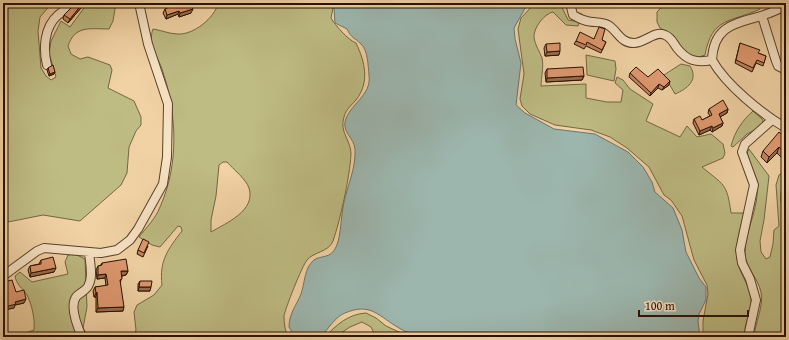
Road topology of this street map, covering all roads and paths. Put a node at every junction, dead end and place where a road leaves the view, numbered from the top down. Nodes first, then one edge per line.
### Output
1 (72, 3) edge
2 (139, 3) edge
3 (573, 3) edge
4 (786, 5) edge
5 (762, 16) junction
6 (712, 60) junction
7 (47, 65) dead end
8 (786, 70) edge
9 (772, 120) junction
10 (786, 128) edge
11 (89, 253) junction
12 (3, 276) edge
13 (82, 337) edge
14 (748, 337) edge

1 - 7 street
2 - 11 street
3 - 6 street
4 - 5 street
5 - 6 street
5 - 8 street
6 - 9 street
9 - 10 street
9 - 14 street
11 - 12 street
11 - 13 street

